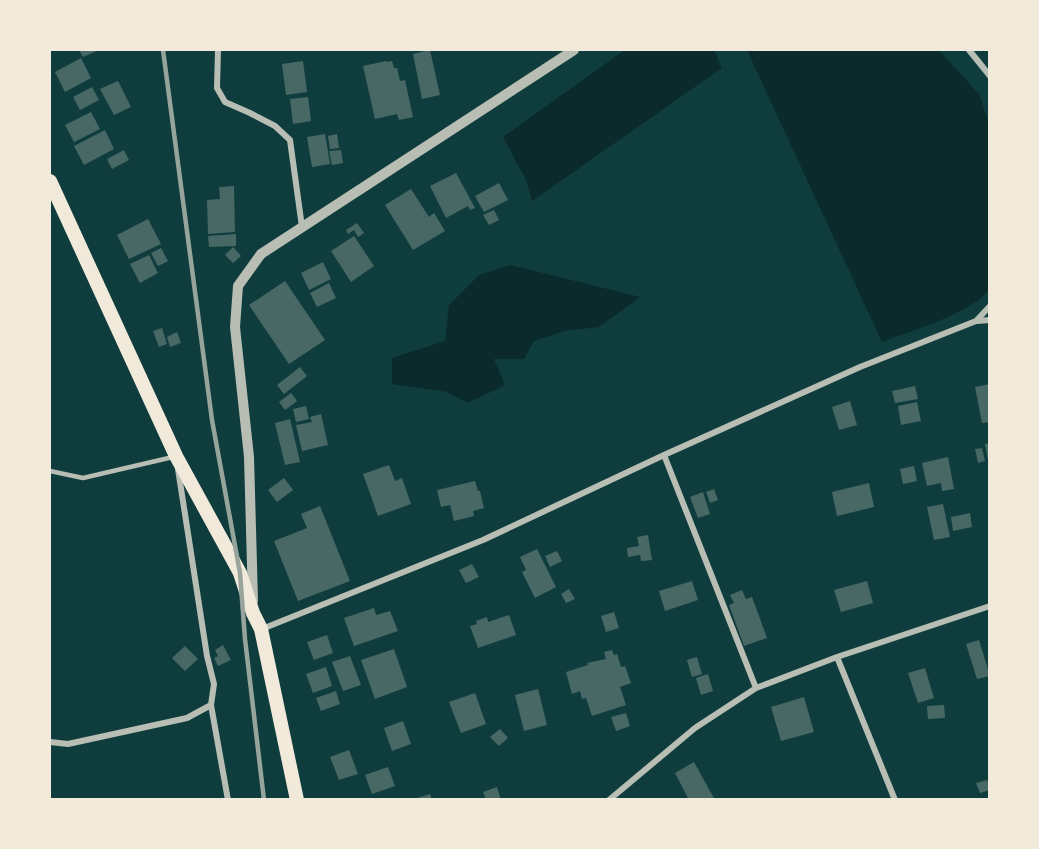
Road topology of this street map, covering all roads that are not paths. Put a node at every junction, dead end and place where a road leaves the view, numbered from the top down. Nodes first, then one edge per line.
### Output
1 (218, 50) edge
2 (574, 50) edge
3 (969, 50) edge
4 (990, 76) edge
5 (50, 181) edge
6 (302, 227) junction
7 (990, 306) edge
8 (990, 320) edge
9 (976, 321) junction
10 (664, 455) junction
11 (176, 456) junction
12 (50, 471) edge
13 (990, 606) edge
14 (253, 613) junction
15 (261, 629) junction
16 (837, 657) junction
17 (756, 688) junction
18 (211, 705) junction
19 (50, 742) edge
20 (228, 800) edge
21 (297, 800) edge
22 (609, 800) edge
23 (895, 800) edge

1 - 6 street
2 - 6 street
3 - 4 street
5 - 11 highway
6 - 14 street
7 - 9 street
8 - 9 street
9 - 10 street
10 - 15 street
10 - 17 street
11 - 12 lane
11 - 14 highway
11 - 18 street
13 - 16 street
14 - 15 highway
15 - 21 highway
16 - 17 street
16 - 23 street
17 - 22 street
18 - 19 street
18 - 20 street

